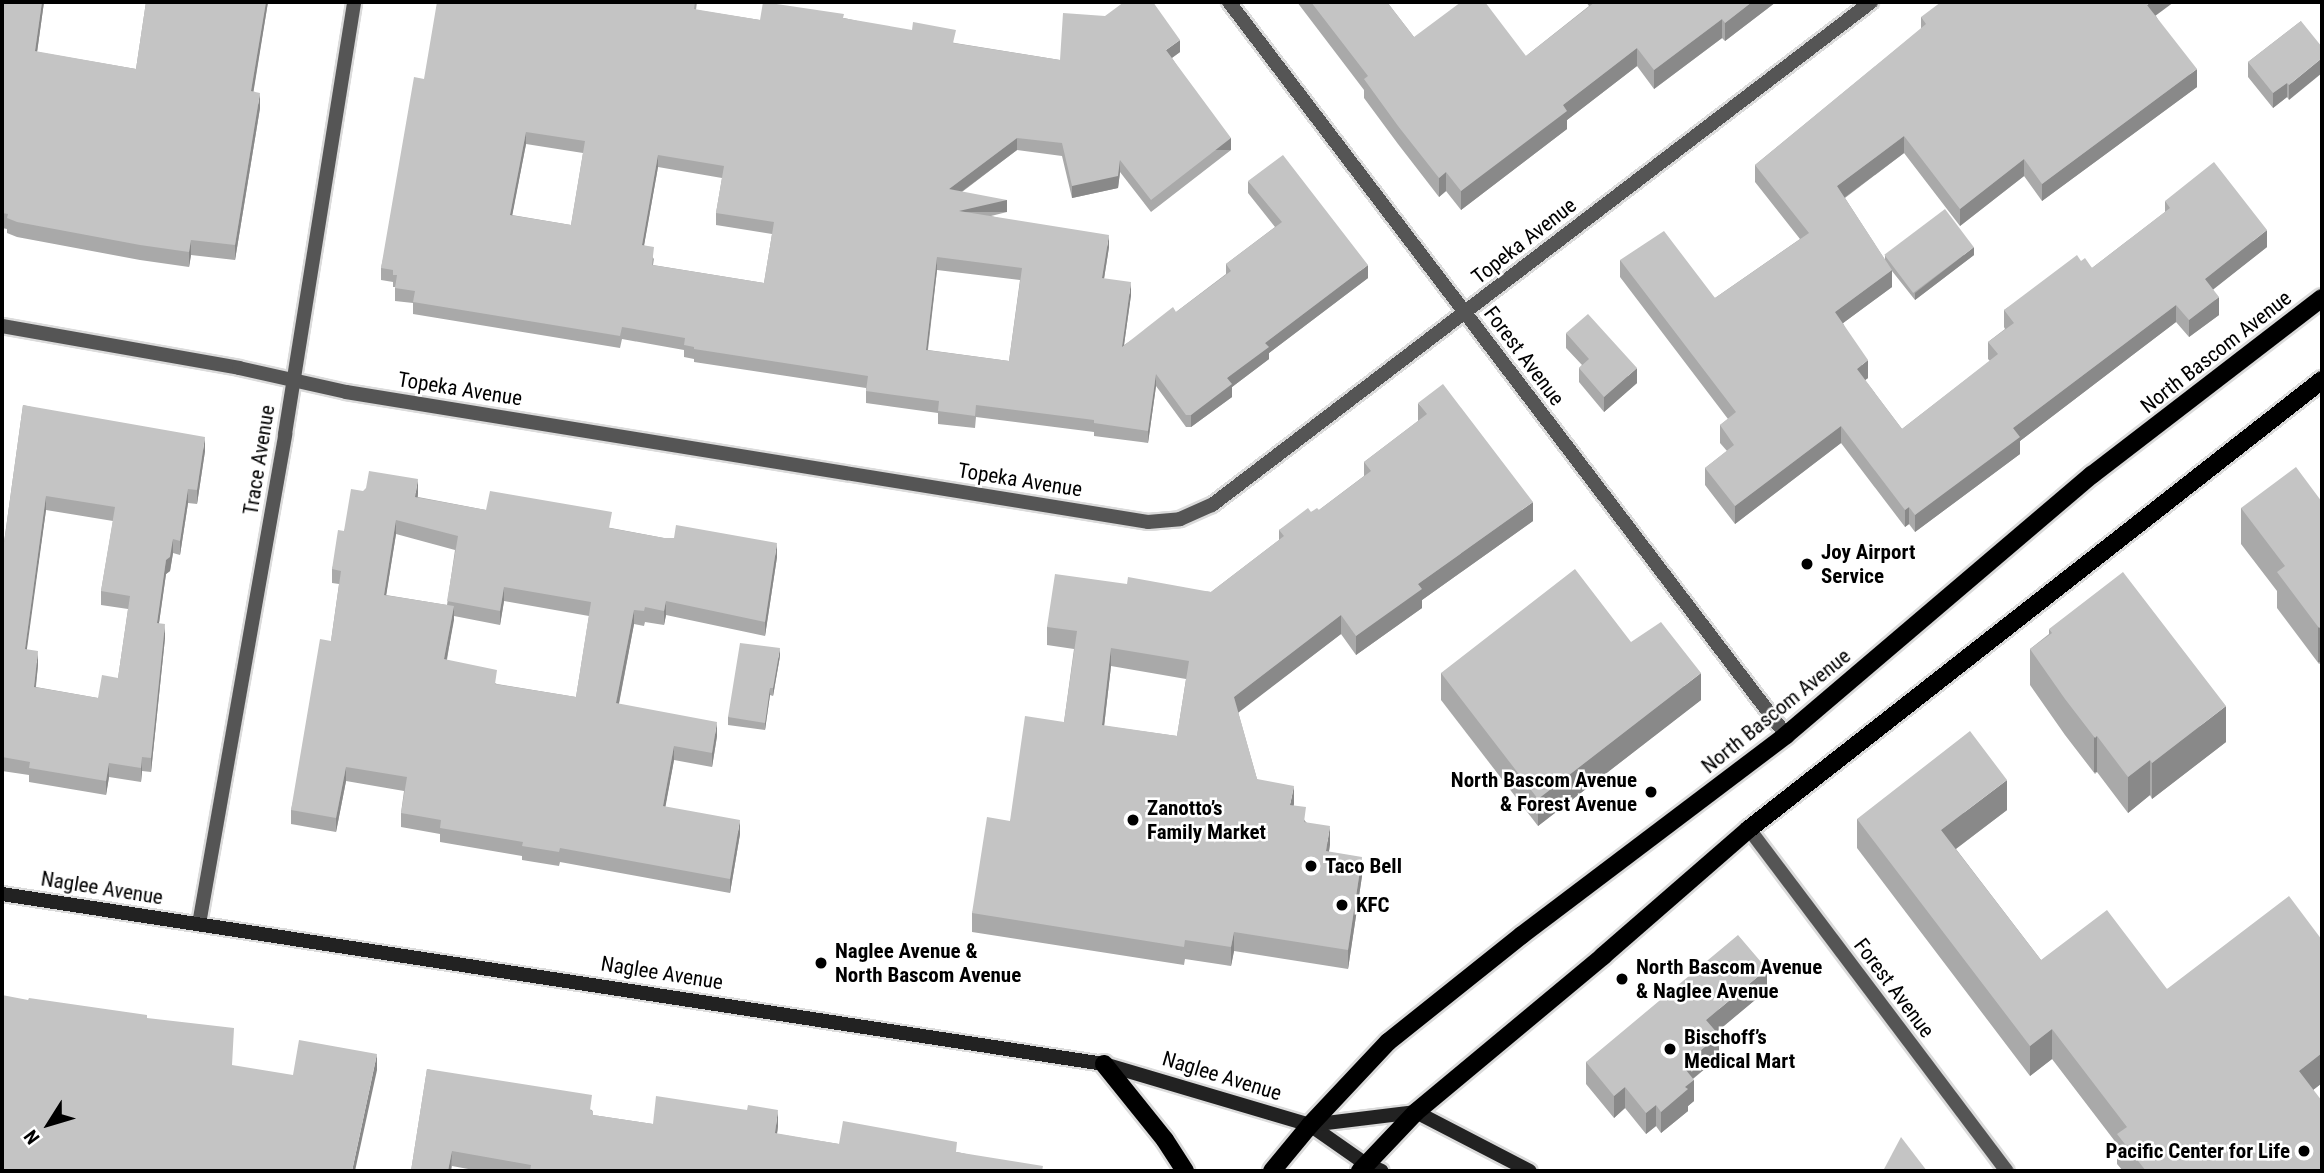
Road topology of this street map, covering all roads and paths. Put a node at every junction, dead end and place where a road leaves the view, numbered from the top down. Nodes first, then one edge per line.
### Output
1 (354, 2) edge
2 (1229, 2) edge
3 (1871, 2) edge
4 (2322, 298) edge
5 (1466, 313) junction
6 (2, 326) edge
7 (293, 380) junction
8 (2322, 380) edge
9 (1786, 735) junction
10 (1749, 829) junction
11 (2, 894) edge
12 (199, 924) junction
13 (1104, 1064) junction
14 (1416, 1112) junction
15 (1310, 1125) junction
16 (1369, 1169) edge
17 (1185, 1171) edge
18 (1272, 1171) edge
19 (1531, 1171) edge
20 (2007, 1171) edge

1 - 7 street, Trace Avenue
2 - 5 street, Forest Avenue
3 - 5 street, Topeka Avenue
4 - 9 main road, North Bascom Avenue
5 - 7 street, Topeka Avenue
5 - 9 street, Forest Avenue
6 - 7 street, Topeka Avenue
7 - 12 street, Trace Avenue
8 - 10 main road
9 - 15 main road, North Bascom Avenue
10 - 14 main road
10 - 20 street, Forest Avenue
11 - 12 main road, Naglee Avenue
12 - 13 main road, Naglee Avenue
13 - 15 main road, Naglee Avenue
13 - 17 main road
14 - 15 main road, Naglee Avenue
14 - 16 main road
14 - 19 main road
15 - 16 main road, Naglee Avenue
15 - 18 main road, North Bascom Avenue

